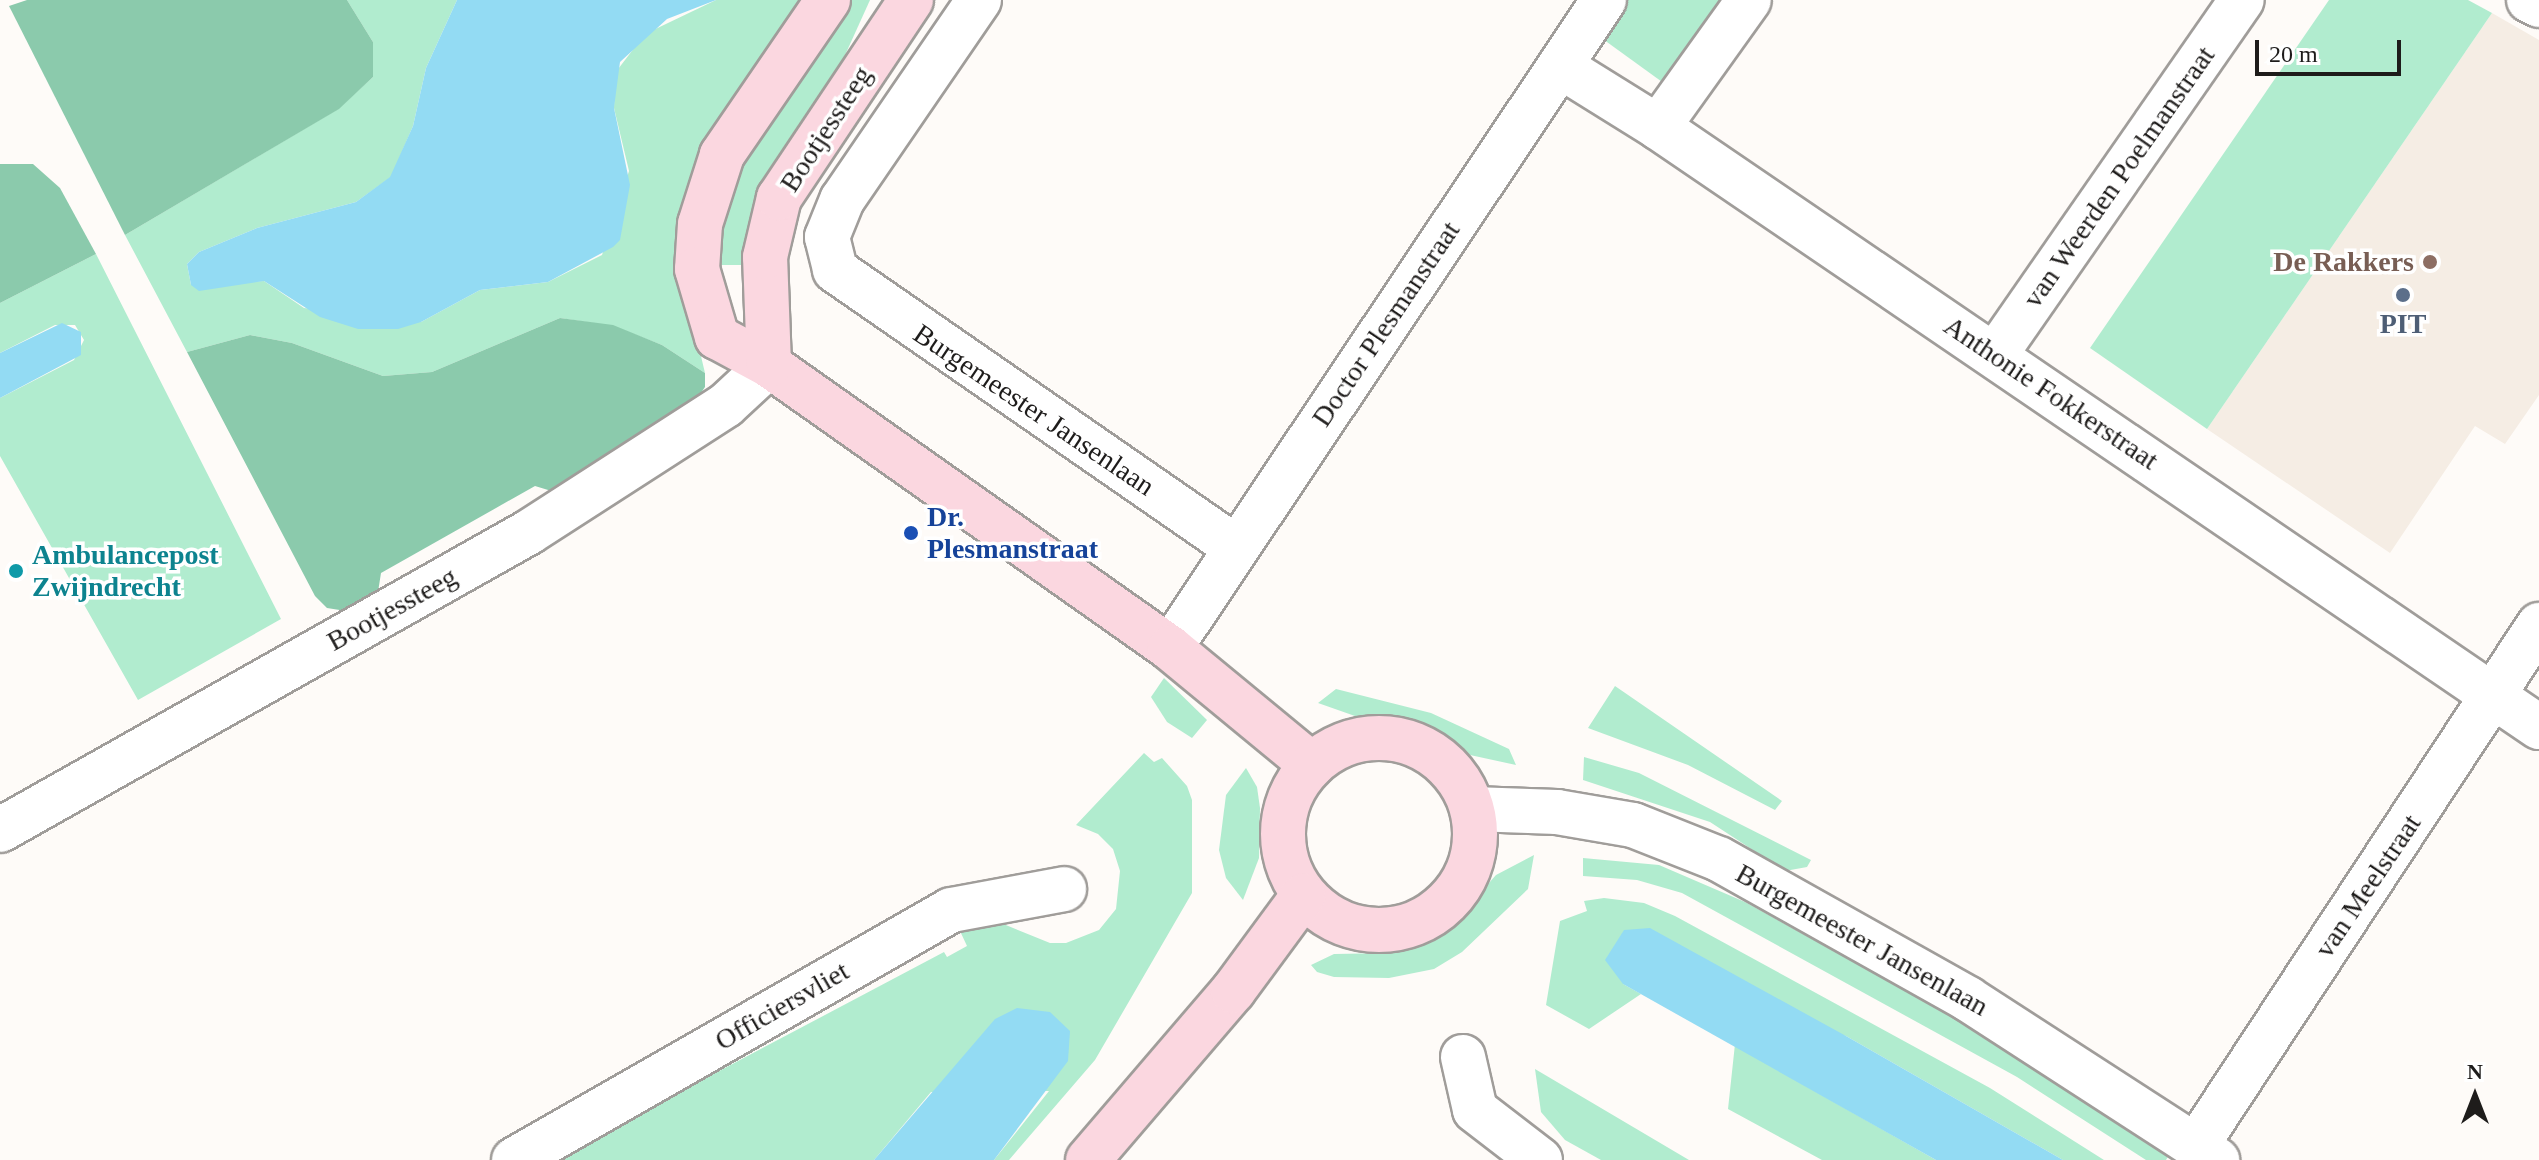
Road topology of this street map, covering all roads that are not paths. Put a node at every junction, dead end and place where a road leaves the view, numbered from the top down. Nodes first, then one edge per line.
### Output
1 (828, 0) edge
2 (911, 0) edge
3 (979, 0) edge
4 (1604, 0) edge
5 (1749, 0) edge
6 (2242, 0) edge
7 (2529, 0) edge
8 (2539, 5) edge
9 (1560, 66) junction
10 (1658, 127) junction
11 (835, 270) joint
12 (1995, 355) junction
13 (769, 365) junction
14 (1235, 547) junction
15 (2539, 625) edge
16 (1170, 648) junction
17 (2495, 695) junction
18 (2539, 727) edge
19 (1312, 765) junction
20 (1473, 809) junction
21 (0, 830) edge
22 (1064, 889) dead end
23 (1303, 896) junction
24 (1463, 1057) dead end
25 (2206, 1153) edge
26 (514, 1160) edge
27 (1088, 1160) edge
28 (1540, 1160) edge

1 - 13 main road
2 - 13 main road, Bootjessteeg
3 - 11 street, Bootjessteeg
4 - 9 street, Doctor Plesmanstraat
5 - 10 street
6 - 12 street, van Weerden Poelmanstraat
7 - 8 street
9 - 10 street, Anthonie Fokkerstraat
9 - 14 street, Doctor Plesmanstraat
10 - 12 street, Anthonie Fokkerstraat
11 - 14 street, Burgemeester Jansenlaan
12 - 17 street, Anthonie Fokkerstraat
13 - 16 main road
13 - 21 street, Bootjessteeg
14 - 16 street, Doctor Plesmanstraat
15 - 17 street, van Meelstraat
16 - 19 main road
17 - 18 street, Anthonie Fokkerstraat
17 - 25 street, van Meelstraat
19 - 20 main road
19 - 23 main road
20 - 23 main road
20 - 25 street, Burgemeester Jansenlaan
22 - 26 street, Officiersvliet
23 - 27 main road
24 - 28 street

